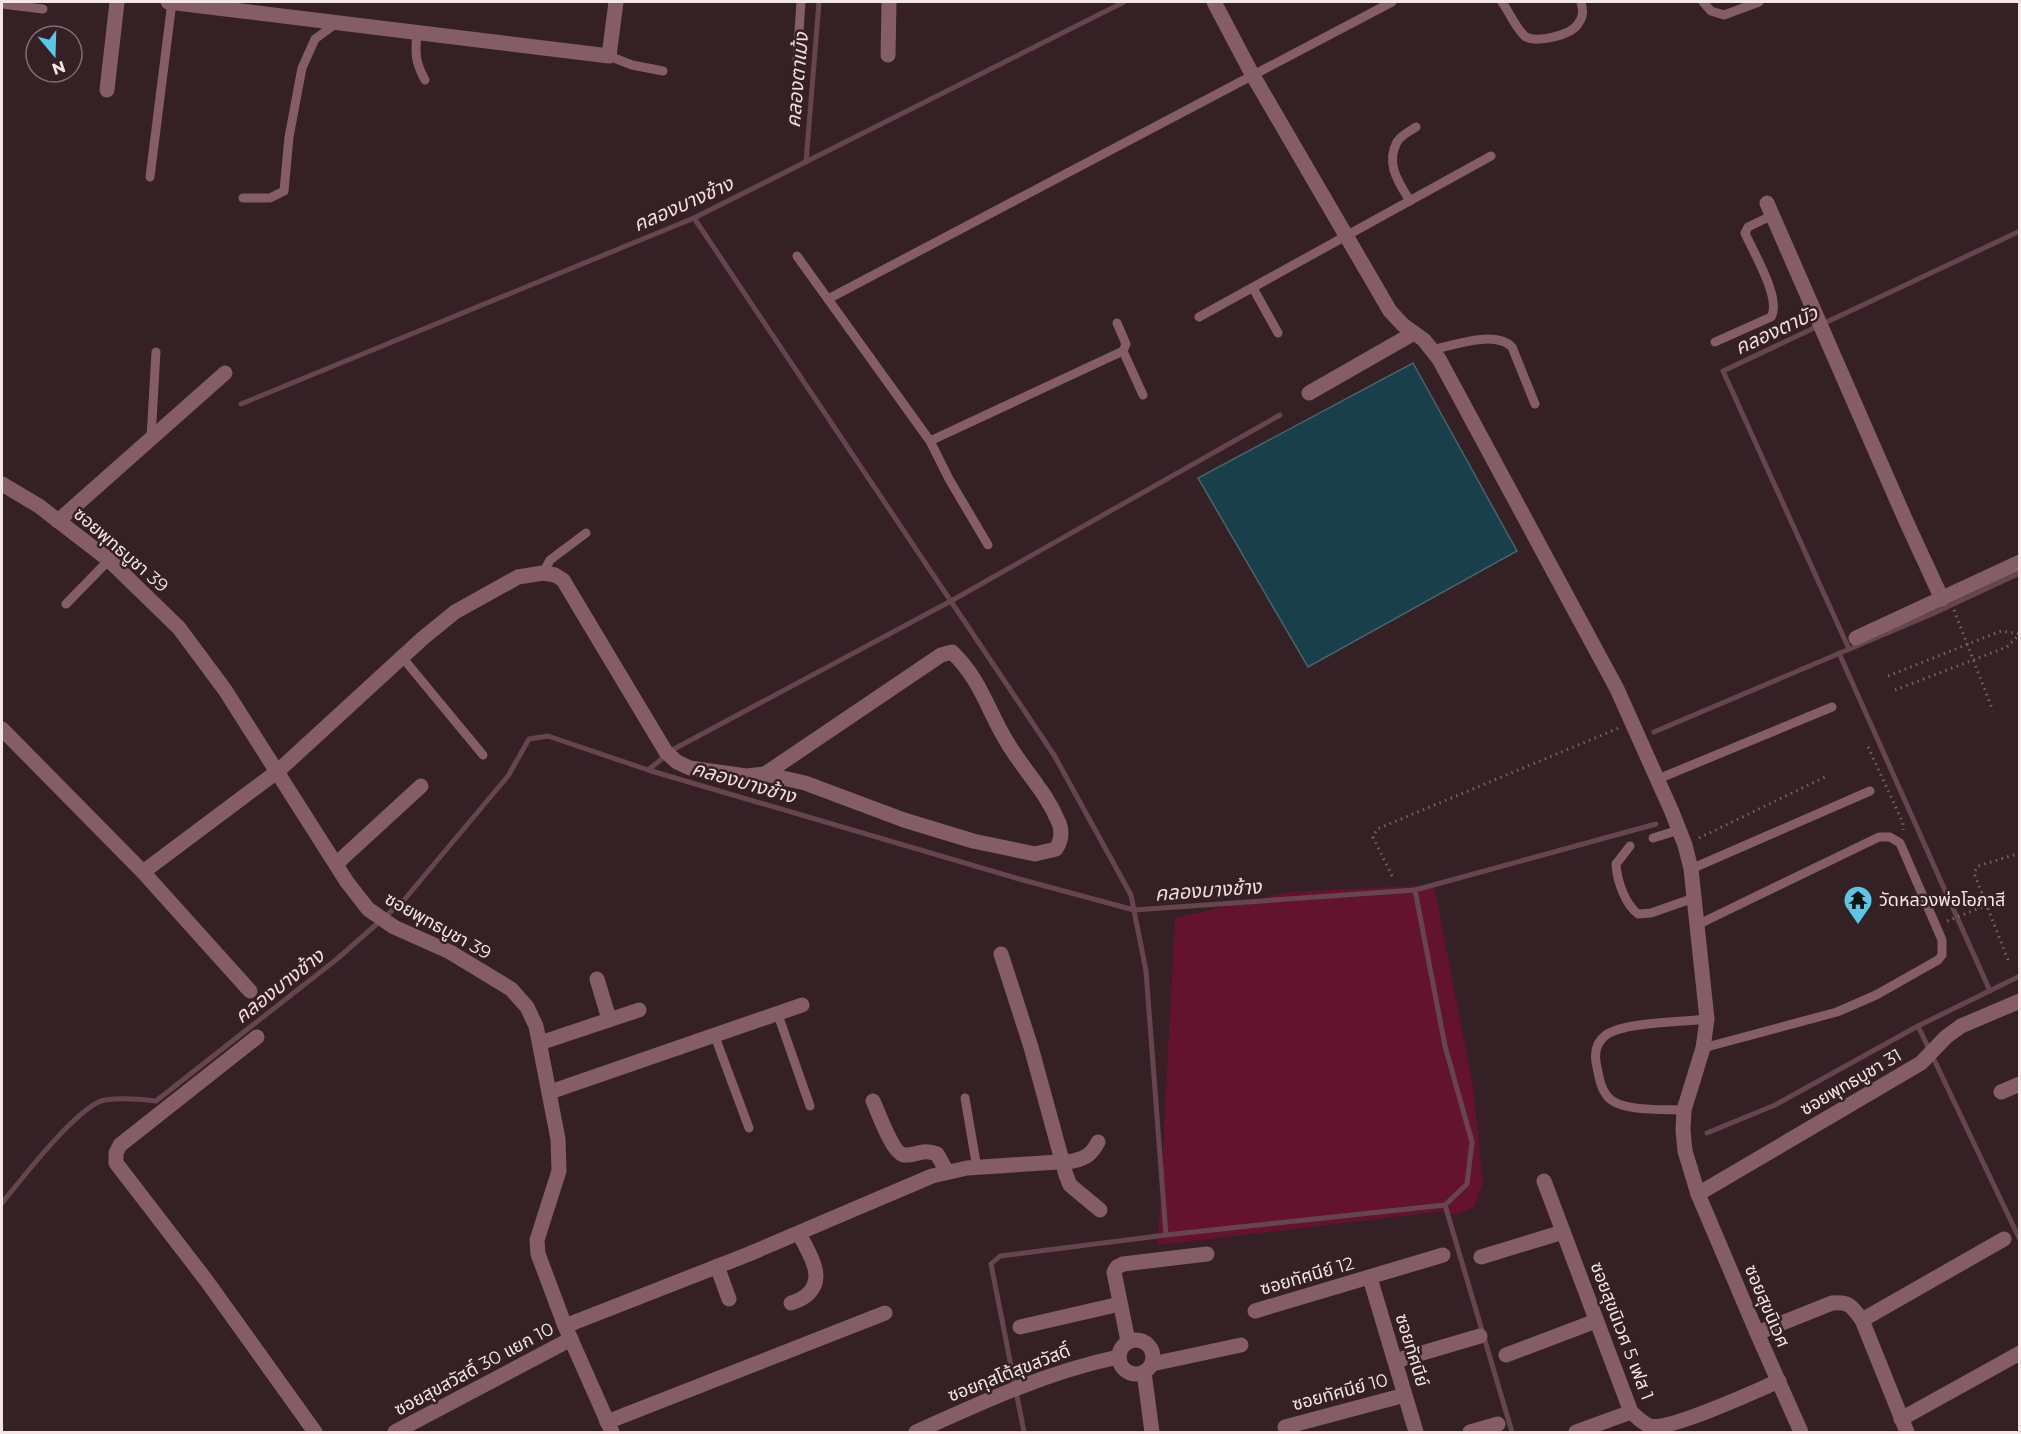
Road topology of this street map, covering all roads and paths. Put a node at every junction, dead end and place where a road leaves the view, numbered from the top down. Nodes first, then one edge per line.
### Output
1 (117, 2) edge
2 (170, 2) edge
3 (616, 2) edge
4 (801, 2) edge
5 (889, 2) edge
6 (1214, 2) edge
7 (1392, 2) edge
8 (1502, 2) edge
9 (1581, 2) edge
10 (1703, 2) edge
11 (1759, 2) edge
12 (2, 3) edge
13 (43, 9) dead end
14 (338, 22) junction
15 (417, 32) junction
16 (888, 55) dead end
17 (609, 56) junction
18 (797, 61) dead end
19 (663, 71) dead end
20 (1251, 74) junction
21 (425, 80) dead end
22 (107, 90) dead end
23 (1416, 127) dead end
24 (1491, 156) dead end
25 (150, 177) dead end
26 (243, 198) dead end
27 (1410, 201) junction
28 (1770, 209) joint
29 (1346, 237) junction
30 (797, 256) dead end
31 (1253, 288) junction
32 (828, 299) junction
33 (1198, 317) dead end
34 (1117, 323) dead end
35 (1278, 333) dead end
36 (1414, 333) junction
37 (1715, 342) dead end
38 (1432, 350) junction
39 (1123, 351) junction
40 (156, 352) dead end
41 (225, 373) dead end
42 (1309, 393) dead end
43 (1143, 395) dead end
44 (1535, 404) dead end
45 (151, 438) junction
46 (930, 441) junction
47 (2, 484) edge
48 (58, 520) junction
49 (586, 533) dead end
50 (988, 545) dead end
51 (109, 560) junction
52 (2019, 562) edge
53 (543, 573) junction
54 (1947, 602) junction
55 (66, 604) dead end
56 (2019, 634) edge
57 (1856, 638) dead end
58 (1967, 644) junction
59 (402, 657) junction
60 (1974, 658) junction
61 (1888, 676) dead end
62 (1894, 690) dead end
63 (1832, 707) dead end
64 (1994, 711) dead end
65 (1632, 723) junction
66 (2, 729) edge
67 (1868, 747) dead end
68 (483, 754) dead end
69 (278, 771) junction
70 (765, 774) junction
71 (1825, 777) dead end
72 (1658, 779) junction
73 (421, 786) dead end
74 (1870, 790) dead end
75 (1679, 830) junction
76 (1653, 838) dead end
77 (1900, 843) junction
78 (1685, 845) junction
79 (1630, 846) dead end
80 (2019, 853) edge
81 (336, 864) junction
82 (1691, 869) junction
83 (144, 872) junction
84 (1392, 876) dead end
85 (1694, 898) junction
86 (1987, 905) junction
87 (1952, 919) dead end
88 (1697, 925) junction
89 (1001, 954) dead end
90 (2008, 960) dead end
91 (597, 979) dead end
92 (250, 992) dead end
93 (2019, 1004) edge
94 (802, 1005) dead end
95 (639, 1010) dead end
96 (777, 1012) junction
97 (609, 1019) junction
98 (1707, 1020) junction
99 (714, 1034) junction
100 (257, 1037) dead end
101 (540, 1043) junction
102 (1703, 1048) junction
103 (2019, 1084) edge
104 (550, 1092) junction
105 (2001, 1092) dead end
106 (965, 1098) dead end
107 (873, 1101) dead end
108 (810, 1106) dead end
109 (1684, 1110) junction
110 (749, 1128) dead end
111 (1098, 1142) dead end
112 (1061, 1161) junction
113 (977, 1168) junction
114 (947, 1172) junction
115 (1544, 1181) dead end
116 (1698, 1194) junction
117 (1100, 1210) dead end
118 (1563, 1232) junction
119 (799, 1233) junction
120 (2004, 1239) dead end
121 (1207, 1254) dead end
122 (1443, 1255) dead end
123 (1481, 1257) dead end
124 (717, 1266) junction
125 (1370, 1278) junction
126 (729, 1299) dead end
127 (791, 1304) dead end
128 (1119, 1304) junction
129 (1255, 1311) dead end
130 (885, 1313) dead end
131 (1862, 1320) junction
132 (1596, 1321) junction
133 (1020, 1327) dead end
134 (568, 1333) junction
135 (1757, 1333) junction
136 (1479, 1336) dead end
137 (1128, 1341) junction
138 (1241, 1345) dead end
139 (2019, 1353) edge
140 (1506, 1355) dead end
141 (1118, 1357) junction
142 (1395, 1361) junction
143 (1148, 1368) junction
144 (1779, 1381) junction
145 (1405, 1395) junction
146 (1631, 1412) junction
147 (1498, 1424) dead end
148 (1904, 1426) edge
149 (610, 1427) edge
150 (1285, 1427) dead end
151 (315, 1432) edge
152 (395, 1432) edge
153 (916, 1432) edge
154 (1152, 1432) edge
155 (1416, 1432) edge
156 (1470, 1432) edge
157 (1576, 1432) edge
158 (1801, 1432) edge

1 - 22 street
2 - 14 street
2 - 25 lane
3 - 17 street
4 - 18 lane
5 - 16 street
6 - 20 street, ซอยสุขนิเวศ
7 - 20 lane
8 - 9 lane
10 - 11 lane
12 - 13 lane
14 - 15 street
14 - 26 lane
15 - 17 street
15 - 21 lane
17 - 19 lane
20 - 29 street, ซอยสุขนิเวศ
20 - 32 lane
23 - 27 lane
24 - 27 lane
27 - 29 lane
28 - 37 lane
28 - 54 street
29 - 31 lane
29 - 36 street, ซอยสุขนิเวศ
30 - 32 lane
31 - 33 lane
31 - 35 lane
32 - 46 lane
34 - 39 lane
36 - 38 street, ซอยสุขนิเวศ
36 - 42 street
38 - 44 lane
38 - 65 street, ซอยสุขนิเวศ
39 - 43 lane
39 - 46 lane
40 - 45 lane
41 - 45 street
45 - 48 street
46 - 50 lane
47 - 48 street, ซอยพุทธบูชา 39
48 - 51 street, ซอยพุทธบูชา 39
49 - 53 lane
51 - 55 lane
51 - 69 street, ซอยพุทธบูชา 39
52 - 54 street
53 - 59 street
53 - 70 street
54 - 57 street
54 - 58 path
56 - 58 path
56 - 60 path
58 - 60 path
58 - 61 path
59 - 68 lane
59 - 69 street
60 - 62 path
60 - 64 path
63 - 72 lane
65 - 72 street, ซอยสุขนิเวศ
65 - 84 path
66 - 83 street
67 - 77 path
69 - 81 street, ซอยพุทธบูชา 39
69 - 83 street
70 - 70 street
71 - 78 path
72 - 75 street, ซอยสุขนิเวศ
73 - 81 street
74 - 82 lane
75 - 76 lane
75 - 78 street, ซอยสุขนิเวศ
77 - 88 lane
77 - 102 lane
78 - 82 street, ซอยสุขนิเวศ
79 - 85 lane
80 - 86 path
81 - 101 street, ซอยพุทธบูชา 39
82 - 85 street, ซอยสุขนิเวศ
83 - 92 street
85 - 88 street, ซอยสุขนิเวศ
86 - 87 path
86 - 90 path
88 - 98 street, ซอยสุขนิเวศ
89 - 112 street
91 - 97 street
93 - 116 street, ซอยพุทธบูชา 31
94 - 96 street
95 - 97 street
96 - 99 street
96 - 108 lane
97 - 101 street
98 - 102 street, ซอยสุขนิเวศ
98 - 109 lane
99 - 104 street
99 - 110 lane
100 - 151 street
101 - 104 street, ซอยพุทธบูชา 39
102 - 109 street, ซอยสุขนิเวศ
103 - 105 street
104 - 134 street, ซอยพุทธบูชา 39
106 - 113 lane
107 - 114 street
109 - 116 street, ซอยสุขนิเวศ
111 - 112 street, ซอยสุขสวัสดิ์ 30 แยก 10
112 - 113 street, ซอยสุขสวัสดิ์ 30 แยก 10
112 - 117 street
113 - 114 street, ซอยสุขสวัสดิ์ 30 แยก 10
114 - 119 street, ซอยสุขสวัสดิ์ 30 แยก 10
115 - 118 street, ซอยสุขนิเวศ 5 เฟส 1
116 - 135 street, ซอยสุขนิเวศ
118 - 123 street
118 - 132 street, ซอยสุขนิเวศ 5 เฟส 1
119 - 124 street, ซอยสุขสวัสดิ์ 30 แยก 10
119 - 127 street
120 - 131 street
121 - 128 street
122 - 125 street, ซอยทัศนีย์ 12
124 - 126 street
124 - 134 street, ซอยสุขสวัสดิ์ 30 แยก 10
125 - 129 street, ซอยทัศนีย์ 12
125 - 142 street, ซอยทัศนีย์
128 - 133 street
128 - 137 street
130 - 149 street
131 - 135 street
131 - 148 street
132 - 140 street
132 - 146 street, ซอยสุขนิเวศ 5 เฟส 1
134 - 149 street, ซอยพุทธบูชา 39
134 - 152 street, ซอยสุขสวัสดิ์ 30 แยก 10
135 - 144 street, ซอยสุขนิเวศ
136 - 142 street
137 - 141 street
137 - 143 street
138 - 143 street
139 - 148 street
141 - 143 street
141 - 153 street, ซอยกุสโต้สุขสวัสดิ์
142 - 145 street, ซอยทัศนีย์
143 - 154 street
144 - 146 street, ซอยสุขนิเวศ 5 เฟส 1
144 - 158 street, ซอยสุขนิเวศ
145 - 150 street, ซอยทัศนีย์ 10
145 - 155 street, ซอยทัศนีย์
146 - 157 street
147 - 156 street

